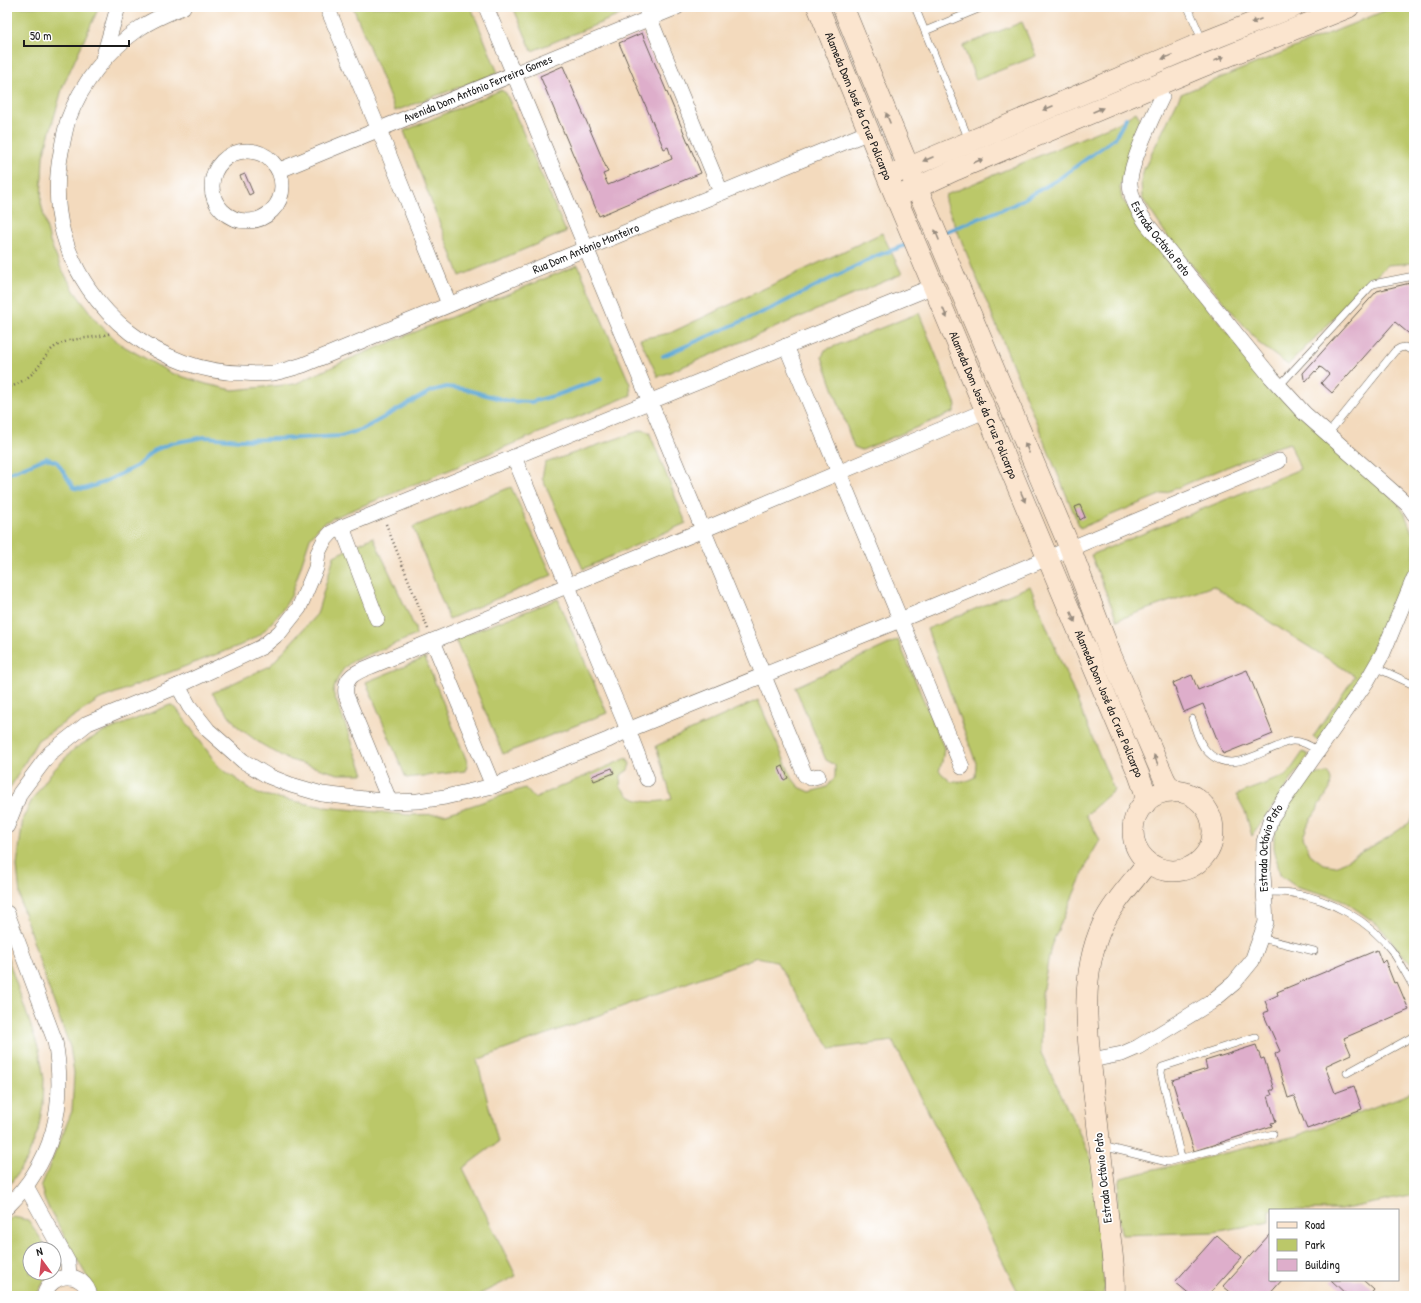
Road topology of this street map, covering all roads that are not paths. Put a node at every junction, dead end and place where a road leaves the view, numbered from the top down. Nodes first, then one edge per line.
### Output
1 (118, 7) edge
2 (183, 7) edge
3 (327, 7) edge
4 (486, 7) edge
5 (677, 7) edge
6 (818, 7) edge
7 (843, 7) edge
8 (915, 7) edge
9 (983, 7) edge
10 (1293, 7) edge
11 (1349, 7) edge
12 (1190, 8) edge
13 (647, 13) edge
14 (925, 31) junction
15 (1203, 42) junction
16 (101, 65) junction
17 (514, 74) junction
18 (1157, 85) junction
19 (379, 130) junction
20 (869, 132) junction
21 (970, 142) junction
22 (908, 168) junction
23 (280, 170) junction
24 (887, 176) junction
25 (917, 188) junction
26 (722, 192) junction
27 (896, 197) junction
28 (586, 248) junction
29 (1414, 276) edge
30 (934, 286) junction
31 (449, 304) junction
32 (786, 346) junction
33 (1414, 352) edge
34 (1279, 386) junction
35 (650, 402) junction
36 (986, 410) junction
37 (1328, 434) junction
38 (514, 457) junction
39 (1279, 461) dead end
40 (838, 473) junction
41 (1414, 514) edge
42 (342, 527) junction
43 (703, 530) junction
44 (1070, 548) junction
45 (1049, 558) junction
46 (1414, 578) edge
47 (567, 585) junction
48 (377, 619) dead end
49 (900, 620) junction
50 (432, 641) junction
51 (1375, 667) junction
52 (763, 676) junction
53 (1414, 685) edge
54 (178, 686) junction
55 (1192, 720) dead end
56 (628, 730) junction
57 (1318, 751) junction
58 (962, 767) dead end
59 (818, 776) dead end
60 (647, 779) dead end
61 (493, 786) junction
62 (1177, 792) junction
63 (390, 802) junction
64 (1145, 804) junction
65 (7, 826) edge
66 (1148, 862) junction
67 (1264, 892) junction
68 (7, 912) edge
69 (1261, 938) junction
70 (1314, 950) dead end
71 (1414, 988) edge
72 (1414, 1036) edge
73 (1255, 1037) dead end
74 (1091, 1060) junction
75 (1347, 1073) dead end
76 (1273, 1134) dead end
77 (1100, 1145) junction
78 (1181, 1158) junction
79 (26, 1186) junction
80 (7, 1207) edge
81 (68, 1277) junction
82 (44, 1296) edge
83 (90, 1296) edge
84 (1114, 1296) edge

1 - 16 street
2 - 16 street, Rua Dom António Monteiro
3 - 19 street
4 - 17 street
5 - 13 street, Avenida Dom António Ferreira Gomes
6 - 20 street, Alameda Dom José da Cruz Policarpo
22 -> 7 street, Alameda Dom José da Cruz Policarpo
8 - 14 lane
9 - 14 lane
10 -> 15 street
18 -> 11 street
12 - 15 lane
13 - 17 street, Avenida Dom António Ferreira Gomes
13 - 26 street
14 - 21 lane
15 -> 21 street
16 - 31 street, Rua Dom António Monteiro
17 - 19 street, Avenida Dom António Ferreira Gomes
17 - 28 street
25 -> 18 street
18 - 34 street, Estrada Octávio Pato
19 - 23 street, Avenida Dom António Ferreira Gomes
19 - 31 street
20 - 24 street, Alameda Dom José da Cruz Policarpo
20 - 26 street, Rua Dom António Monteiro
21 -> 22 street
22 - 24 street
22 - 25 street, Alameda Dom José da Cruz Policarpo
23 - 23 street
24 - 27 street, Alameda Dom José da Cruz Policarpo
25 - 27 street
44 -> 25 street, Alameda Dom José da Cruz Policarpo
26 - 28 street, Rua Dom António Monteiro
27 - 30 street, Alameda Dom José da Cruz Policarpo
28 - 31 street, Rua Dom António Monteiro
28 - 35 street
29 - 34 lane
30 - 32 street
30 -> 36 street, Alameda Dom José da Cruz Policarpo
32 - 35 street
32 - 40 street
33 - 37 lane
34 - 37 street, Estrada Octávio Pato
35 - 38 street
35 - 43 street
36 - 40 street
36 -> 45 street, Alameda Dom José da Cruz Policarpo
37 - 41 street, Estrada Octávio Pato
38 - 42 street
38 - 47 street
39 - 44 street
40 - 43 street
40 - 49 street
42 - 48 street
42 - 54 street
43 - 47 street
43 - 52 street
44 - 45 street
62 -> 44 street, Alameda Dom José da Cruz Policarpo
45 - 49 street
45 -> 64 street, Alameda Dom José da Cruz Policarpo
46 - 51 street, Estrada Octávio Pato
47 - 50 street
47 - 56 street
49 - 52 street
49 - 58 street
50 - 61 street
50 - 63 street
51 - 53 lane
51 - 57 street, Estrada Octávio Pato
52 - 56 street
52 - 59 street
54 - 63 street
54 - 65 street
55 - 57 lane
56 - 60 street
56 - 61 street
57 - 67 street, Estrada Octávio Pato
61 - 63 street
62 - 64 street
62 - 66 street
64 - 66 street
66 - 74 street, Estrada Octávio Pato
67 - 69 street, Estrada Octávio Pato
67 - 71 lane
68 - 79 street
69 - 70 lane
69 - 74 street, Estrada Octávio Pato
72 - 75 lane
73 - 78 lane
74 - 77 street, Estrada Octávio Pato
76 - 78 lane
77 - 78 lane
77 - 84 street, Estrada Octávio Pato
79 - 80 street
79 - 81 street
81 - 82 street
81 - 83 street

